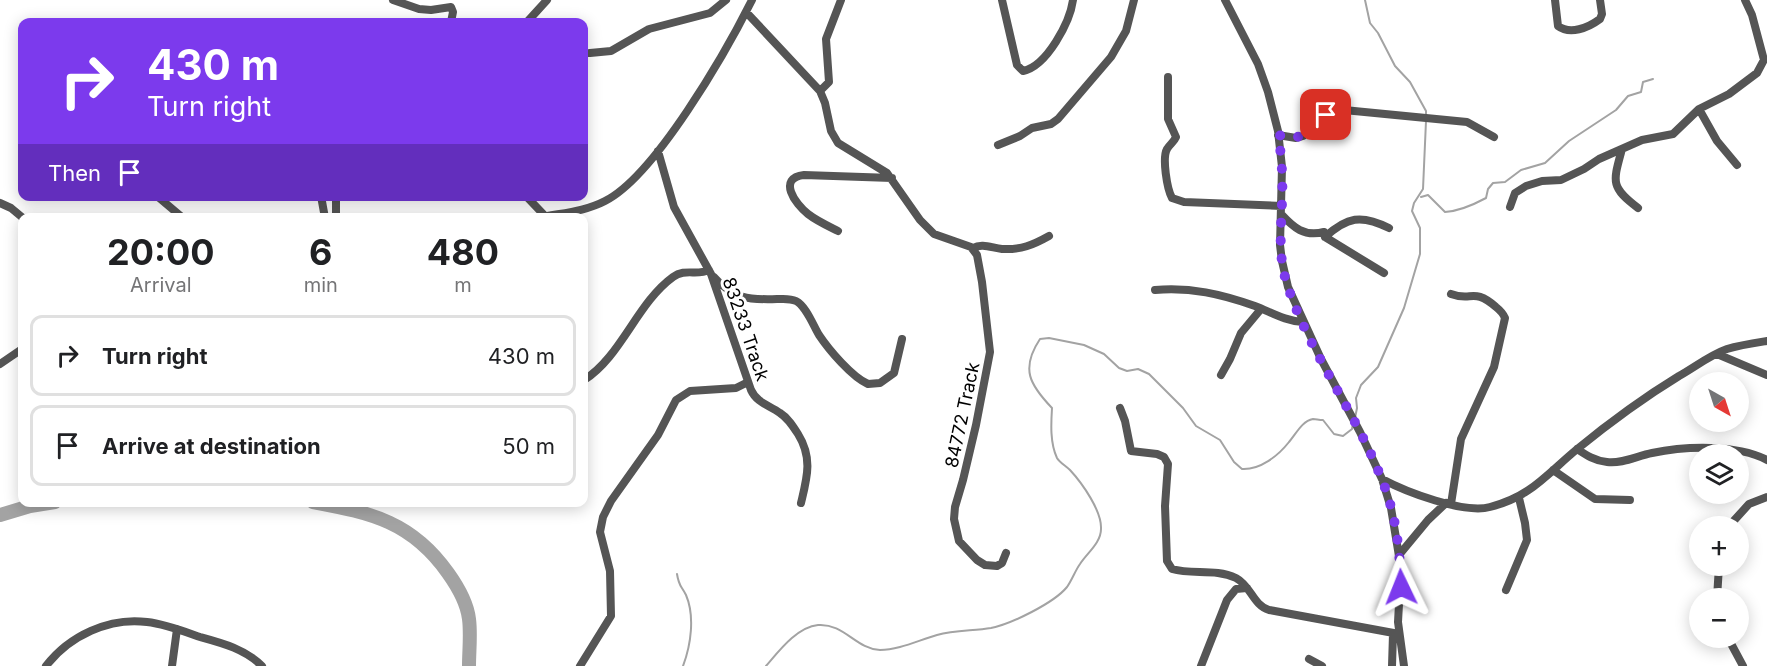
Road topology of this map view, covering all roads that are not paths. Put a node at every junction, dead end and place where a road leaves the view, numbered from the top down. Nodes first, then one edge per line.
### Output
1 (393, 0) edge
2 (546, 0) edge
3 (726, 0) edge
4 (752, 0) edge
5 (841, 0) edge
6 (1002, 0) edge
7 (1073, 0) edge
8 (1134, 0) edge
9 (1225, 0) edge
10 (1555, 0) edge
11 (1600, 0) edge
12 (1745, 0) edge
13 (746, 12) junction
14 (452, 18) edge
15 (530, 18) edge
16 (590, 53) dead end
17 (1168, 77) dead end
18 (820, 91) junction
19 (1699, 109) junction
20 (1278, 135) junction
21 (1494, 137) dead end
22 (998, 145) dead end
23 (1622, 149) junction
24 (658, 151) junction
25 (1737, 165) dead end
26 (892, 178) junction
27 (163, 201) edge
28 (530, 201) edge
29 (0, 203) edge
30 (1510, 207) dead end
31 (1638, 208) dead end
32 (1282, 210) junction
33 (575, 211) junction
34 (177, 213) edge
35 (539, 213) edge
36 (564, 213) edge
37 (573, 213) edge
38 (18, 214) edge
39 (1389, 228) dead end
40 (838, 231) dead end
41 (1049, 236) dead end
42 (1324, 237) junction
43 (973, 248) junction
44 (710, 272) junction
45 (1384, 273) dead end
46 (1155, 290) dead end
47 (1451, 294) dead end
48 (1262, 309) junction
49 (1303, 322) junction
50 (902, 339) dead end
51 (1767, 341) edge
52 (18, 352) edge
53 (1717, 354) junction
54 (0, 364) edge
55 (1221, 375) dead end
56 (1767, 375) edge
57 (588, 376) edge
58 (748, 382) junction
59 (1120, 408) dead end
60 (1577, 449) junction
61 (1767, 460) edge
62 (1552, 470) junction
63 (1382, 479) junction
64 (1767, 497) edge
65 (1519, 498) junction
66 (1630, 500) dead end
67 (801, 503) dead end
68 (1449, 503) junction
69 (1738, 516) edge
70 (1006, 553) dead end
71 (1399, 555) junction
72 (1247, 588) junction
73 (1506, 590) dead end
74 (177, 629) junction
75 (1396, 634) junction
76 (1733, 648) edge
77 (1309, 659) dead end
78 (46, 666) edge
79 (172, 666) edge
80 (262, 666) edge
81 (580, 666) edge
82 (1201, 666) edge
83 (1322, 666) edge
84 (1392, 666) edge
85 (1405, 666) edge
86 (1743, 666) edge

1 - 14 street
2 - 15 street
3 - 16 street
4 - 13 street
5 - 18 street
6 - 7 street
8 - 22 street
9 - 20 street
10 - 11 street
12 - 19 street
13 - 18 street
13 - 24 street
17 - 32 street
18 - 26 street
19 - 23 street
19 - 25 street
20 - 21 street
20 - 32 street
23 - 30 street
23 - 31 street
24 - 33 street
24 - 44 street, 83233 Track
26 - 40 street
26 - 43 street
27 - 34 street
28 - 35 street
29 - 38 street
32 - 42 street
32 - 49 street
33 - 36 street
33 - 37 street
39 - 42 street
41 - 43 street
42 - 45 street
43 - 70 street, 84772 Track
44 - 50 street
44 - 57 street
44 - 58 street, 83233 Track
46 - 48 street
47 - 68 street
48 - 49 street
48 - 55 street
49 - 63 street
51 - 53 street
52 - 54 street
53 - 56 street
53 - 60 street
58 - 67 street, 83233 Track
58 - 81 street
59 - 72 street
60 - 61 street
60 - 62 street
62 - 65 street
62 - 66 street
63 - 68 street
63 - 71 street
64 - 69 street
65 - 68 street
65 - 73 street
68 - 71 street
71 - 75 street
72 - 75 street
72 - 82 street
74 - 78 street
74 - 79 street
74 - 80 street
75 - 84 street
75 - 85 street
76 - 86 street
77 - 83 street

